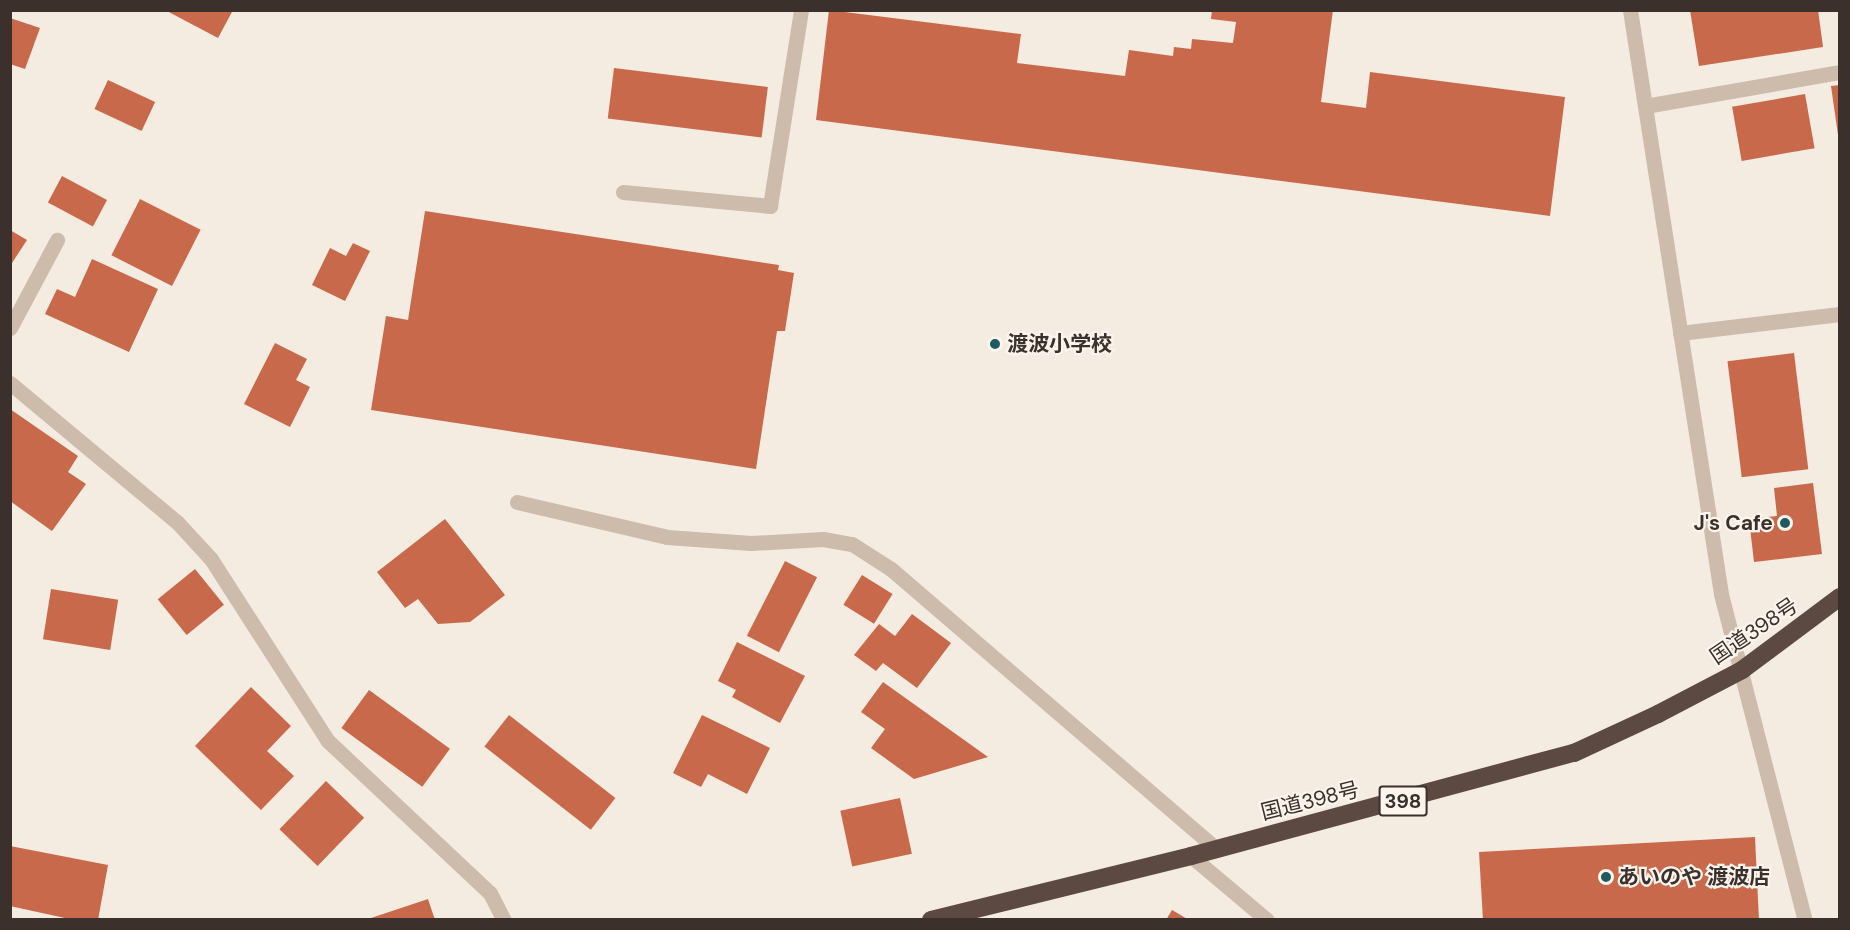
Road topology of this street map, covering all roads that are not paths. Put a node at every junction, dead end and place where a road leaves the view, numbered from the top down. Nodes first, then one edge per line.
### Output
1 (801, 10) edge
2 (1630, 10) edge
3 (1839, 72) edge
4 (1645, 106) junction
5 (623, 192) dead end
6 (57, 240) dead end
7 (1839, 314) edge
8 (10, 328) edge
9 (1680, 333) junction
10 (10, 383) edge
11 (517, 502) dead end
12 (1839, 597) edge
13 (1742, 670) junction
14 (1217, 849) junction
15 (1191, 856) junction
16 (504, 920) edge
17 (931, 920) edge
18 (1267, 920) edge
19 (1804, 920) edge

1 - 5 street
2 - 4 street
3 - 4 street
4 - 9 street
6 - 8 street
7 - 9 street
9 - 13 street
10 - 16 street
11 - 14 street
12 - 13 highway, 国道398号 / 398
13 - 14 highway, 国道398号 / 398
13 - 19 street
14 - 15 highway, 国道398号 / 398
15 - 17 highway, 国道398号 / 398
15 - 18 street

